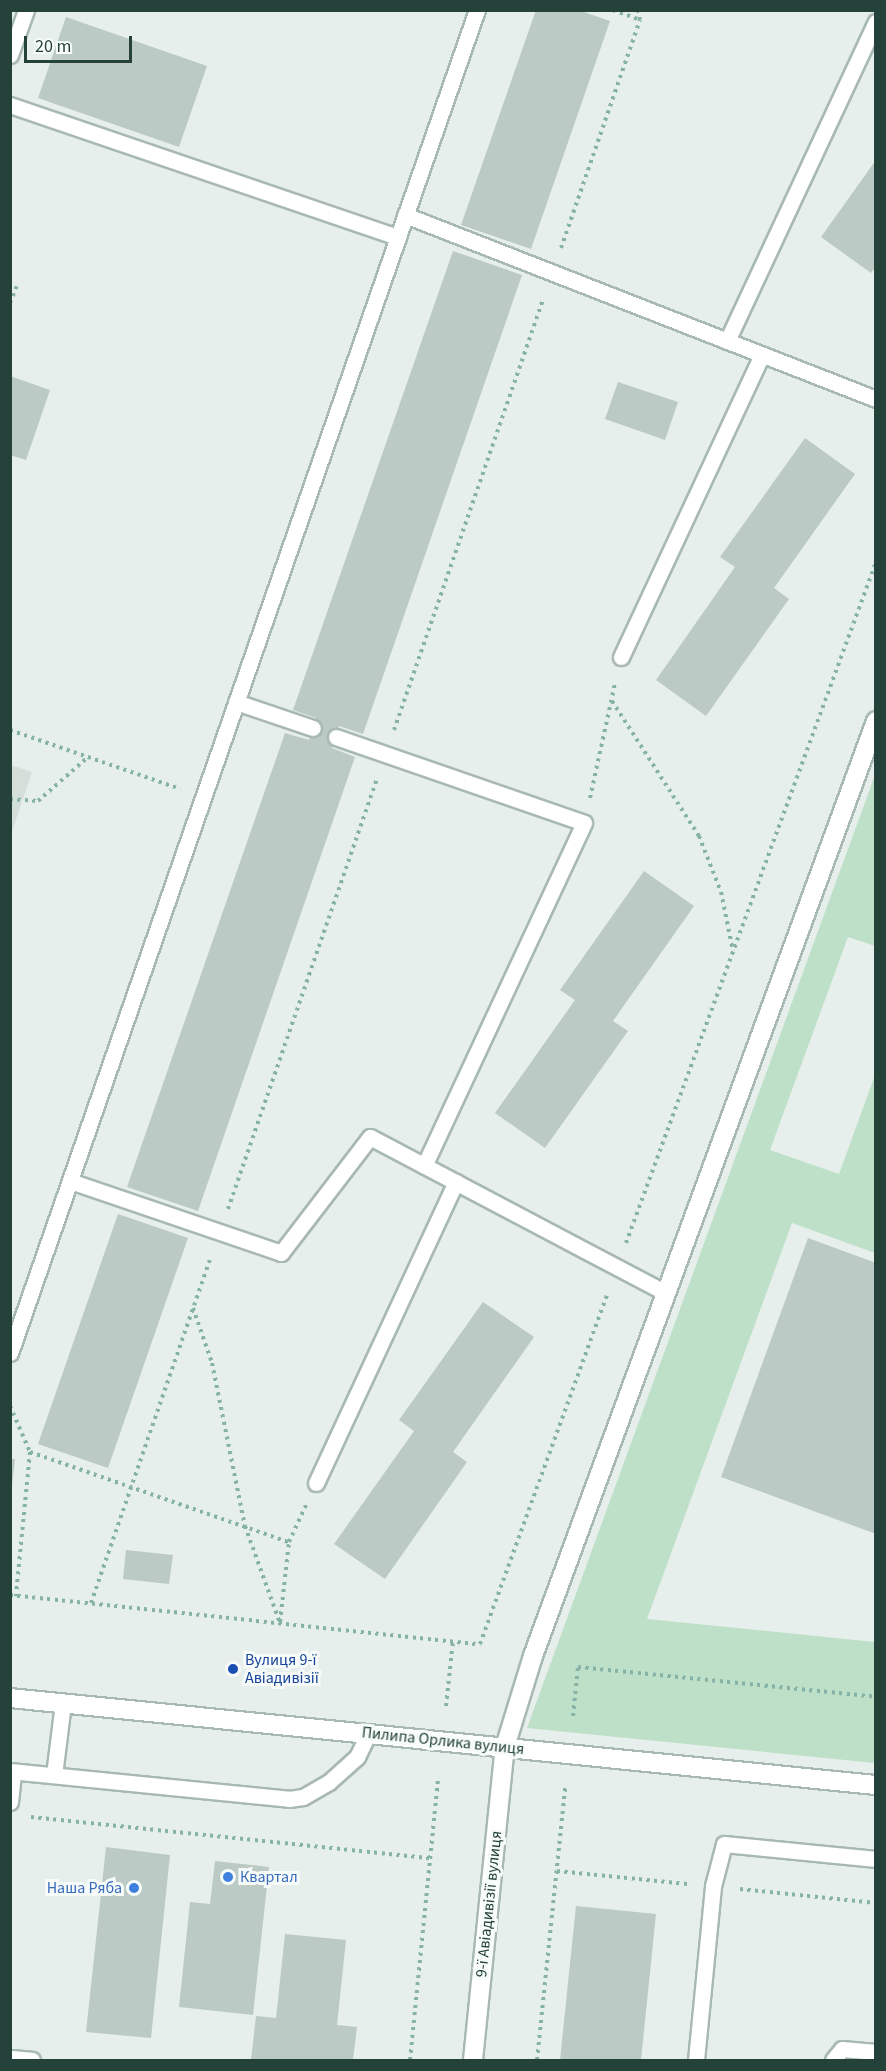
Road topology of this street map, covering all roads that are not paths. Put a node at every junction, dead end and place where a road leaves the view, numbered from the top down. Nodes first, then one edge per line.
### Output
1 (26, 10) edge
2 (477, 10) edge
3 (876, 22) edge
4 (10, 55) edge
5 (10, 105) edge
6 (405, 215) junction
7 (398, 237) junction
8 (727, 341) junction
9 (762, 355) junction
10 (876, 399) edge
11 (621, 657) road end
12 (237, 702) junction
13 (876, 721) edge
14 (313, 728) dead end
15 (336, 737) dead end
16 (424, 1166) junction
17 (70, 1181) junction
18 (456, 1182) junction
19 (666, 1293) junction
20 (10, 1353) edge
21 (316, 1483) road end
22 (10, 1698) edge
23 (63, 1703) junction
24 (368, 1734) junction
25 (505, 1747) junction
26 (12, 1772) edge
27 (54, 1775) junction
28 (876, 1785) edge
29 (10, 1802) edge
30 (876, 1859) edge
31 (876, 2052) edge
32 (10, 2058) edge
33 (32, 2061) edge
34 (473, 2061) edge
35 (696, 2061) edge
36 (833, 2061) edge

1 - 4 lane
2 - 6 lane
3 - 8 lane
5 - 7 lane
6 - 7 lane
6 - 8 lane
7 - 12 lane
8 - 9 lane
9 - 10 lane
9 - 11 lane
12 - 14 lane
12 - 17 lane
13 - 19 street, 9-ї Авіадивізії вулиця
15 - 16 lane
16 - 17 lane
16 - 18 lane
17 - 20 lane
18 - 19 lane
18 - 21 lane
19 - 25 street, 9-ї Авіадивізії вулиця
22 - 23 street, Пилипа Орлика вулиця
23 - 24 street, Пилипа Орлика вулиця
23 - 27 lane
24 - 25 street, Пилипа Орлика вулиця
24 - 27 lane
25 - 28 street, Пилипа Орлика вулиця
25 - 34 street, 9-ї Авіадивізії вулиця
26 - 27 lane
26 - 29 lane
30 - 35 lane
31 - 36 lane
32 - 33 lane

